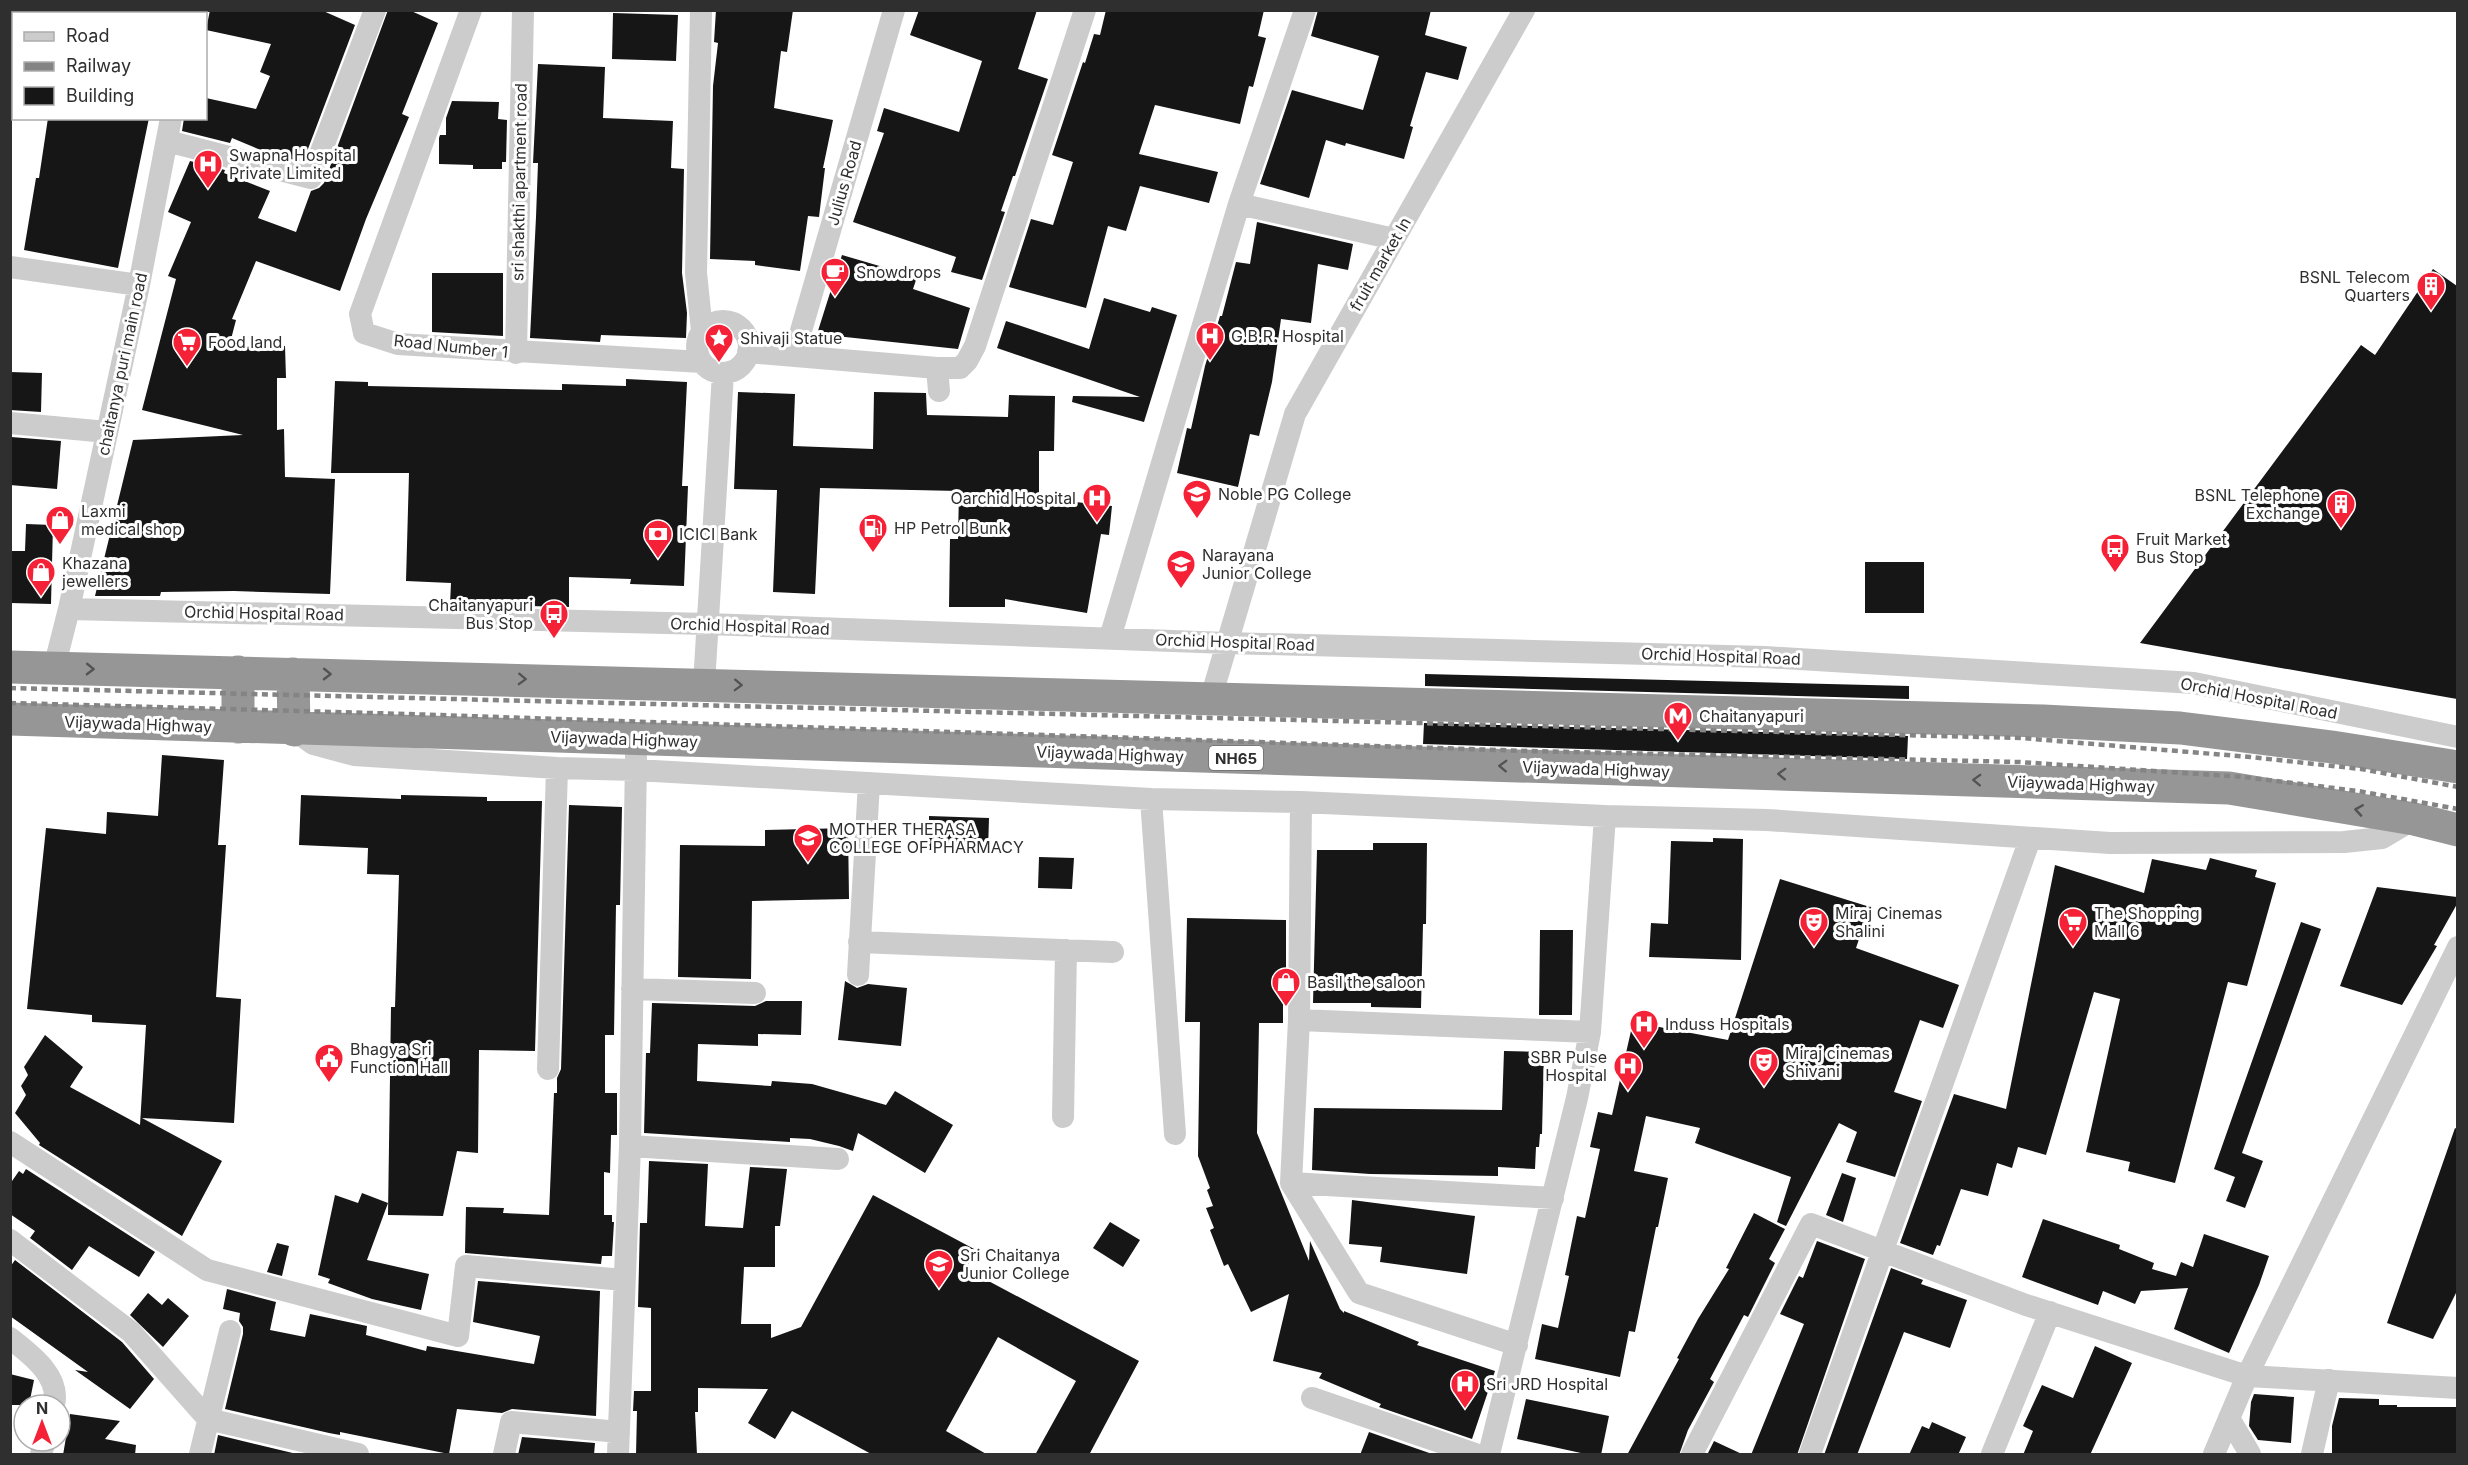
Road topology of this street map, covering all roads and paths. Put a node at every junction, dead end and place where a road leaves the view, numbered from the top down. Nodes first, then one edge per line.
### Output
1 (375, 10) edge
2 (471, 10) edge
3 (523, 10) edge
4 (701, 10) edge
5 (894, 10) edge
6 (1085, 10) edge
7 (1305, 10) edge
8 (1524, 10) edge
9 (171, 120) edge
10 (167, 141) junction
11 (1239, 204) junction
12 (1394, 239) junction
13 (10, 267) edge
14 (139, 285) junction
15 (702, 331) junction
16 (516, 352) junction
17 (748, 352) junction
18 (794, 355) junction
19 (702, 362) junction
20 (938, 368) junction
21 (723, 373) junction
22 (939, 391) dead end
23 (10, 423) edge
24 (107, 432) junction
25 (69, 609) junction
26 (708, 624) junction
27 (1110, 638) junction
28 (1227, 643) junction
29 (10, 667) edge
30 (54, 669) junction
31 (238, 672) junction
32 (292, 674) junction
33 (704, 684) junction
34 (1210, 700) junction
35 (10, 719) edge
36 (238, 727) junction
37 (294, 729) junction
38 (2457, 737) edge
39 (636, 755) junction
40 (2457, 767) edge
41 (557, 768) junction
42 (869, 783) junction
43 (1151, 799) junction
44 (1301, 802) junction
45 (1605, 816) junction
46 (2414, 819) junction
47 (2457, 830) edge
48 (2031, 839) junction
49 (859, 942) junction
50 (2457, 947) edge
51 (1066, 950) junction
52 (1113, 952) dead end
53 (858, 975) dead end
54 (632, 989) junction
55 (755, 993) dead end
56 (1299, 1020) junction
57 (1590, 1032) junction
58 (548, 1069) dead end
59 (1063, 1117) dead end
60 (1175, 1134) dead end
61 (10, 1142) edge
62 (630, 1146) junction
63 (838, 1159) dead end
64 (1291, 1183) junction
65 (1553, 1198) junction
66 (10, 1240) edge
67 (1882, 1252) junction
68 (624, 1280) junction
69 (2050, 1312) junction
70 (230, 1331) dead end
71 (10, 1338) edge
72 (1517, 1345) junction
73 (2247, 1376) junction
74 (2329, 1380) junction
75 (2457, 1388) edge
76 (56, 1393) edge
77 (1312, 1398) dead end
78 (2229, 1418) junction
79 (208, 1419) junction
80 (619, 1432) junction
81 (345, 1453) edge
82 (200, 1455) edge
83 (504, 1455) edge
84 (618, 1455) edge
85 (1475, 1455) edge
86 (1489, 1455) edge
87 (1692, 1455) edge
88 (1810, 1455) edge
89 (1992, 1455) edge
90 (2214, 1455) edge
91 (2250, 1455) edge
92 (2312, 1455) edge

1 - 10 street
2 - 16 street, Road Number 1
3 - 16 street, sri shakthi apartment road
4 - 15 street
5 - 18 street, Julius Road
6 - 20 street
7 - 11 street
8 - 12 street, fruit market ln
9 - 10 street, chaitanya puri main road
10 - 14 street, chaitanya puri main road
11 - 12 street
11 - 27 street
12 - 28 street, fruit market ln
13 - 14 street
14 - 24 street, chaitanya puri main road
15 - 17 street
15 - 19 street
16 - 19 street, Road Number 1
17 - 18 street
17 - 21 street
18 - 20 street
19 - 21 street
20 - 22 street
21 - 26 street
23 - 24 street
24 - 25 street, chaitanya puri main road
25 - 26 street, Orchid Hospital Road
25 - 30 street
26 - 27 street, Orchid Hospital Road
26 - 33 street
27 - 28 street, Orchid Hospital Road
28 - 34 street, fruit market ln
28 - 38 street, Orchid Hospital Road
29 - 30 highway
30 -> 31 highway
31 - 32 highway
31 - 36 highway
32 -> 33 highway
32 - 37 highway
33 -> 34 highway
34 - 40 highway
35 - 36 highway, Vijaywada Highway / NH65
36 - 37 highway, Vijaywada Highway / NH65
37 - 39 highway, Vijaywada Highway / NH65
37 - 41 street
39 - 41 street
39 - 42 street
46 -> 39 highway, Vijaywada Highway / NH65
39 - 54 street
41 - 58 street
42 - 43 street
42 - 49 street
43 - 44 street
43 - 60 street
44 - 45 street
44 - 56 street
45 - 48 street
45 - 57 street
46 - 47 highway, Vijaywada Highway / NH65
46 - 48 street
48 - 67 street
49 - 51 street
49 - 53 street
50 - 73 street
51 - 52 street
51 - 59 street
54 - 55 street
54 - 62 street
56 - 57 street
56 - 64 street
57 - 65 street
61 - 68 street
62 - 63 street
62 - 68 street
64 - 65 street
64 - 72 street
65 - 72 street
66 - 79 street
67 - 69 street
67 - 87 street
67 - 88 street
68 - 80 street
69 - 73 street
69 - 89 street
70 - 79 street
71 - 76 street
72 - 86 street
73 - 74 street
73 - 78 street
74 - 75 street
74 - 92 street
77 - 85 street
78 - 90 street
78 - 91 street
79 - 81 street
79 - 82 street
80 - 83 street
80 - 84 street

